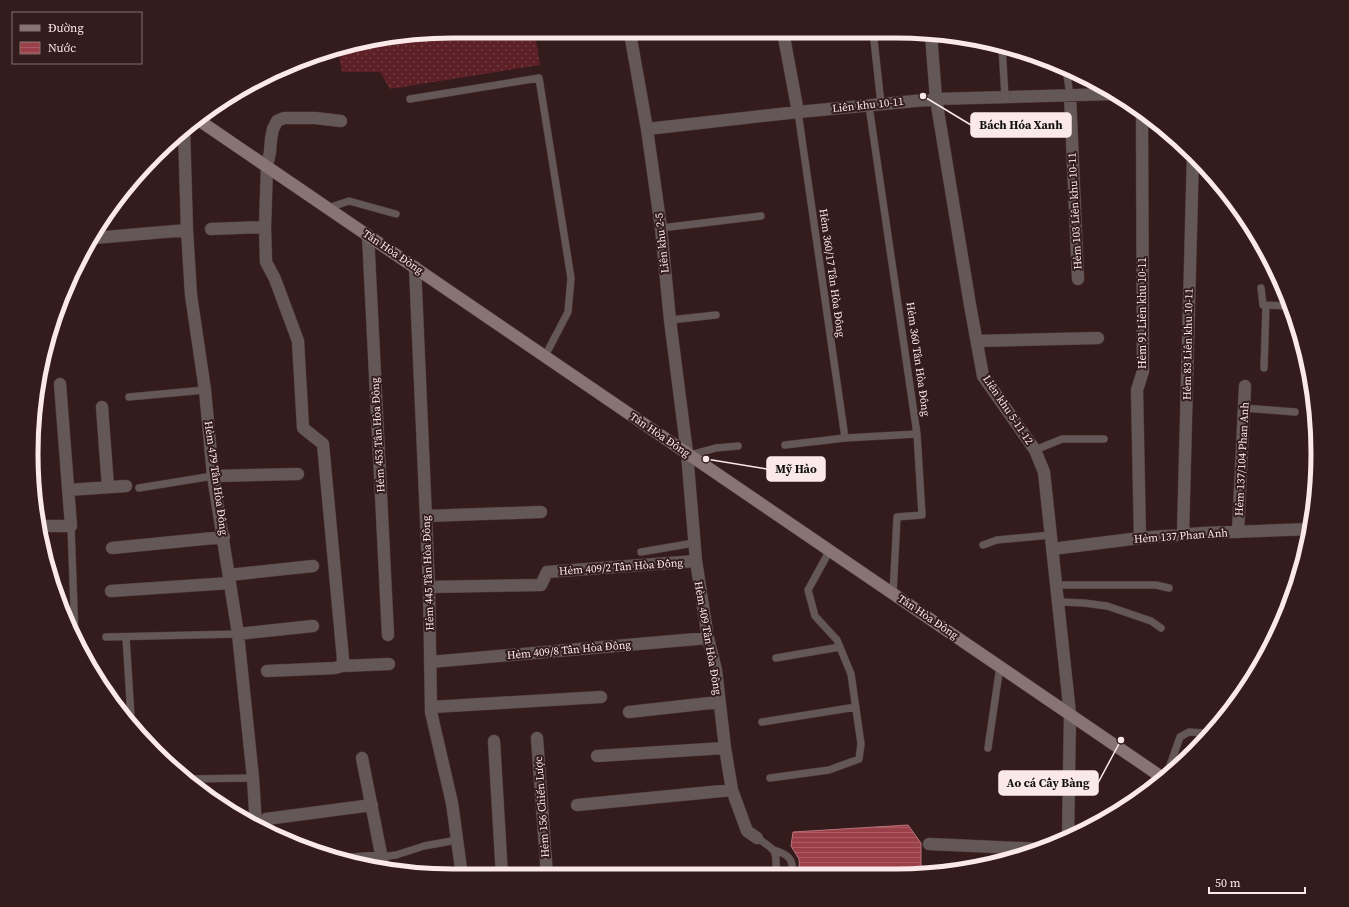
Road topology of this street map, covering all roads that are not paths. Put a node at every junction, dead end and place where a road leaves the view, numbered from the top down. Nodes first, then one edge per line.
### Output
1 (631, 38) edge
2 (784, 38) edge
3 (874, 38) edge
4 (931, 40) edge
5 (1002, 52) edge
6 (1067, 75) edge
7 (1104, 94) edge
8 (1070, 96) junction
9 (1005, 97) junction
10 (410, 99) dead end
11 (936, 99) junction
12 (881, 104) junction
13 (869, 106) junction
14 (798, 112) junction
15 (1142, 120) edge
16 (341, 121) dead end
17 (203, 123) edge
18 (647, 128) junction
19 (184, 138) edge
20 (1193, 164) edge
21 (267, 166) junction
22 (328, 208) junction
23 (396, 214) dead end
24 (761, 216) dead end
25 (265, 227) junction
26 (661, 228) junction
27 (211, 229) dead end
28 (187, 230) junction
29 (368, 235) junction
30 (99, 238) edge
31 (415, 267) junction
32 (1078, 279) dead end
33 (1261, 288) dead end
34 (1266, 305) junction
35 (1284, 306) edge
36 (716, 315) dead end
37 (670, 320) junction
38 (1098, 338) dead end
39 (977, 340) junction
40 (545, 356) junction
41 (1264, 368) dead end
42 (60, 384) dead end
43 (1245, 386) dead end
44 (205, 390) junction
45 (129, 397) dead end
46 (102, 407) dead end
47 (1244, 408) junction
48 (1295, 412) dead end
49 (917, 434) junction
50 (845, 438) junction
51 (1104, 439) dead end
52 (785, 445) dead end
53 (738, 446) dead end
54 (1035, 450) junction
55 (689, 454) junction
56 (298, 474) dead end
57 (214, 476) junction
58 (126, 486) dead end
59 (108, 487) junction
60 (139, 488) dead end
61 (68, 490) junction
62 (541, 512) dead end
63 (426, 516) junction
64 (45, 526) edge
65 (71, 526) junction
66 (1304, 529) edge
67 (1238, 532) junction
68 (1184, 534) junction
69 (1051, 535) junction
70 (224, 537) junction
71 (1140, 538) junction
72 (694, 543) junction
73 (983, 545) dead end
74 (112, 548) dead end
75 (1052, 549) junction
76 (830, 550) junction
77 (641, 552) dead end
78 (696, 561) junction
79 (313, 566) dead end
80 (229, 579) junction
81 (1057, 585) junction
82 (429, 587) junction
83 (1169, 588) dead end
84 (111, 591) dead end
85 (893, 594) junction
86 (1059, 602) junction
87 (74, 623) edge
88 (313, 626) dead end
89 (1161, 628) dead end
90 (238, 634) junction
91 (388, 635) dead end
92 (106, 637) dead end
93 (126, 637) junction
94 (708, 638) junction
95 (840, 647) junction
96 (776, 658) dead end
97 (430, 662) junction
98 (389, 664) dead end
99 (342, 666) junction
100 (1000, 666) junction
101 (267, 671) dead end
102 (600, 697) dead end
103 (719, 702) junction
104 (856, 706) junction
105 (432, 707) junction
106 (629, 712) dead end
107 (131, 714) edge
108 (1070, 714) junction
109 (762, 722) dead end
110 (1202, 733) edge
111 (537, 738) dead end
112 (494, 741) dead end
113 (725, 748) junction
114 (988, 748) dead end
115 (597, 756) dead end
116 (362, 758) dead end
117 (1170, 765) edge
118 (1158, 775) edge
119 (253, 778) junction
120 (770, 778) dead end
121 (196, 779) edge
122 (732, 790) junction
123 (372, 805) junction
124 (577, 805) dead end
125 (261, 821) edge
126 (264, 823) edge
127 (1068, 831) edge
128 (757, 838) joint
129 (457, 840) junction
130 (929, 844) dead end
131 (1027, 847) edge
132 (774, 850) junction
133 (381, 856) junction
134 (361, 858) edge
135 (383, 863) edge
136 (461, 869) edge
137 (502, 869) edge
138 (546, 869) edge
139 (776, 869) edge
140 (793, 869) edge

1 - 18 street, Liên khu 2-5
2 - 14 street
3 - 12 lane
4 - 11 street, Liên khu 5-11-12
5 - 9 lane
6 - 8 lane
7 - 8 street, Liên khu 10-11
8 - 9 street, Liên khu 10-11
8 - 32 street, Hẻm 103 Liên khu 10-11
9 - 11 street, Liên khu 10-11
10 - 40 lane
11 - 12 street, Liên khu 10-11
11 - 39 street, Liên khu 5-11-12
12 - 13 street, Liên khu 10-11
13 - 14 street, Liên khu 10-11
13 - 49 lane, Hẻm 360 Tân Hòa Đông
14 - 18 street, Liên khu 10-11
14 - 50 lane, Hẻm 360/17 Tân Hòa Đông
15 - 71 street, Hẻm 91 Liên khu 10-11
16 - 21 street
17 - 21 street, Tân Hòa Đông
18 - 26 street, Liên khu 2-5
19 - 28 street, Hẻm 479 Tân Hòa Đông
20 - 68 street, Hẻm 83 Liên khu 10-11
21 - 22 street, Tân Hòa Đông
21 - 25 street
22 - 23 lane
22 - 29 street, Tân Hòa Đông
24 - 26 lane
25 - 27 street
25 - 99 street
26 - 37 street, Liên khu 2-5
28 - 30 street
28 - 44 street, Hẻm 479 Tân Hòa Đông
29 - 31 street, Tân Hòa Đông
29 - 91 street, Hẻm 453 Tân Hòa Đông
31 - 40 street, Tân Hòa Đông
31 - 63 street, Hẻm 445 Tân Hòa Đông
33 - 34 lane
34 - 35 lane
34 - 41 lane
36 - 37 lane
37 - 55 street, Liên khu 2-5
38 - 39 street
39 - 54 street, Liên khu 5-11-12
40 - 55 street, Tân Hòa Đông
42 - 61 street
43 - 47 street, Hẻm 137/104 Phan Anh
44 - 45 lane
44 - 57 street, Hẻm 479 Tân Hòa Đông
46 - 59 street
47 - 48 lane
47 - 67 street, Hẻm 137/104 Phan Anh
49 - 50 lane
49 - 85 lane, Hẻm 360 Tân Hòa Đông
50 - 52 lane
51 - 54 lane
53 - 55 lane
54 - 69 street, Liên khu 5-11-12
55 - 72 street, Hẻm 409 Tân Hòa Đông
55 - 76 street, Tân Hòa Đông
56 - 57 street
57 - 60 lane
57 - 70 street, Hẻm 479 Tân Hòa Đông
58 - 59 street
59 - 61 street
61 - 65 street
62 - 63 street
63 - 82 street, Hẻm 445 Tân Hòa Đông
64 - 65 street
65 - 87 lane
66 - 67 street, Hẻm 137 Phan Anh
67 - 68 street, Hẻm 137 Phan Anh
68 - 71 street, Hẻm 137 Phan Anh
69 - 73 lane
69 - 75 street, Liên khu 5-11-12
70 - 74 street
70 - 80 street, Hẻm 479 Tân Hòa Đông
71 - 75 street, Hẻm 137 Phan Anh
72 - 77 lane
72 - 78 street, Hẻm 409 Tân Hòa Đông
75 - 81 street, Liên khu 5-11-12
76 - 85 street, Tân Hòa Đông
76 - 95 lane
78 - 82 street, Hẻm 409/2 Tân Hòa Đông
78 - 94 street, Hẻm 409 Tân Hòa Đông
79 - 80 street
80 - 84 street
80 - 90 street, Hẻm 479 Tân Hòa Đông
81 - 83 lane
81 - 86 street, Liên khu 5-11-12
82 - 97 street, Hẻm 445 Tân Hòa Đông
85 - 100 street, Tân Hòa Đông
86 - 89 lane
86 - 108 street, Liên khu 5-11-12
88 - 90 street
90 - 93 lane
90 - 119 street, Hẻm 479 Tân Hòa Đông
92 - 93 lane
93 - 107 lane
94 - 97 street, Hẻm 409/8 Tân Hòa Đông
94 - 103 street, Hẻm 409 Tân Hòa Đông
95 - 96 lane
95 - 104 lane
97 - 105 street, Hẻm 445 Tân Hòa Đông
98 - 99 street
99 - 101 street
100 - 108 street, Tân Hòa Đông
100 - 114 lane
102 - 105 street
103 - 106 street
103 - 113 street, Hẻm 409 Tân Hòa Đông
104 - 109 lane
104 - 120 lane
105 - 129 street, Hẻm 445 Tân Hòa Đông
108 - 118 street, Tân Hòa Đông
108 - 127 street, Liên khu 5-11-12
110 - 117 lane
111 - 138 street, Hẻm 156 Chiến Lược
112 - 137 street
113 - 115 street
113 - 122 street, Hẻm 409 Tân Hòa Đông
116 - 123 street
119 - 121 lane
119 - 125 street, Hẻm 479 Tân Hòa Đông
122 - 124 street
122 - 128 street, Hẻm 409 Tân Hòa Đông
123 - 126 street
123 - 133 street
128 - 132 lane
129 - 133 lane
129 - 136 street, Hẻm 445 Tân Hòa Đông
130 - 131 street
132 - 139 lane
132 - 140 lane
133 - 134 street
133 - 135 street

